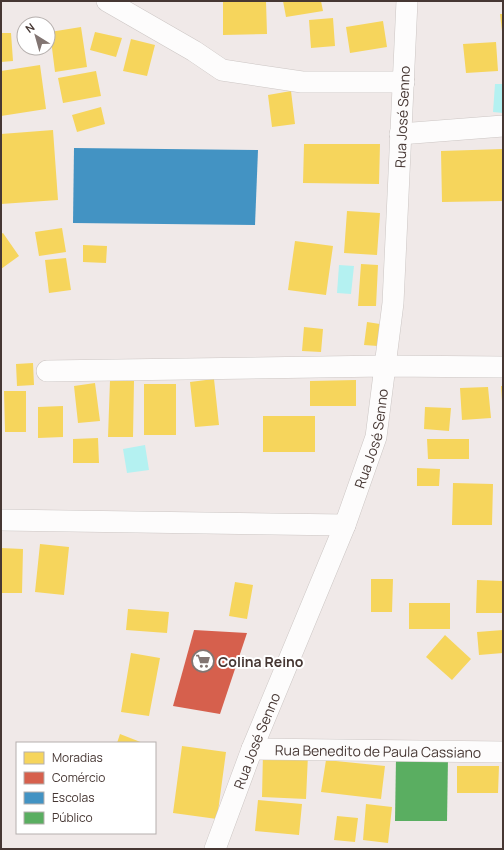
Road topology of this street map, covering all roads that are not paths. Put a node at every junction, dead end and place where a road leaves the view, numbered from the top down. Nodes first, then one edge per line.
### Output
1 (107, 1) edge
2 (408, 1) edge
3 (404, 82) junction
4 (503, 126) edge
5 (400, 134) junction
6 (385, 366) junction
7 (503, 367) edge
8 (47, 371) dead end
9 (1, 520) edge
10 (345, 525) junction
11 (252, 749) junction
12 (503, 752) edge
13 (215, 849) edge

1 - 3 street
2 - 3 street, Rua José Senno
3 - 5 street, Rua José Senno
4 - 5 street
5 - 6 street, Rua José Senno
6 - 7 street
6 - 8 street
6 - 10 street, Rua José Senno
9 - 10 street
10 - 11 street, Rua José Senno
11 - 12 street, Rua Benedito de Paula Cassiano
11 - 13 street, Rua José Senno

